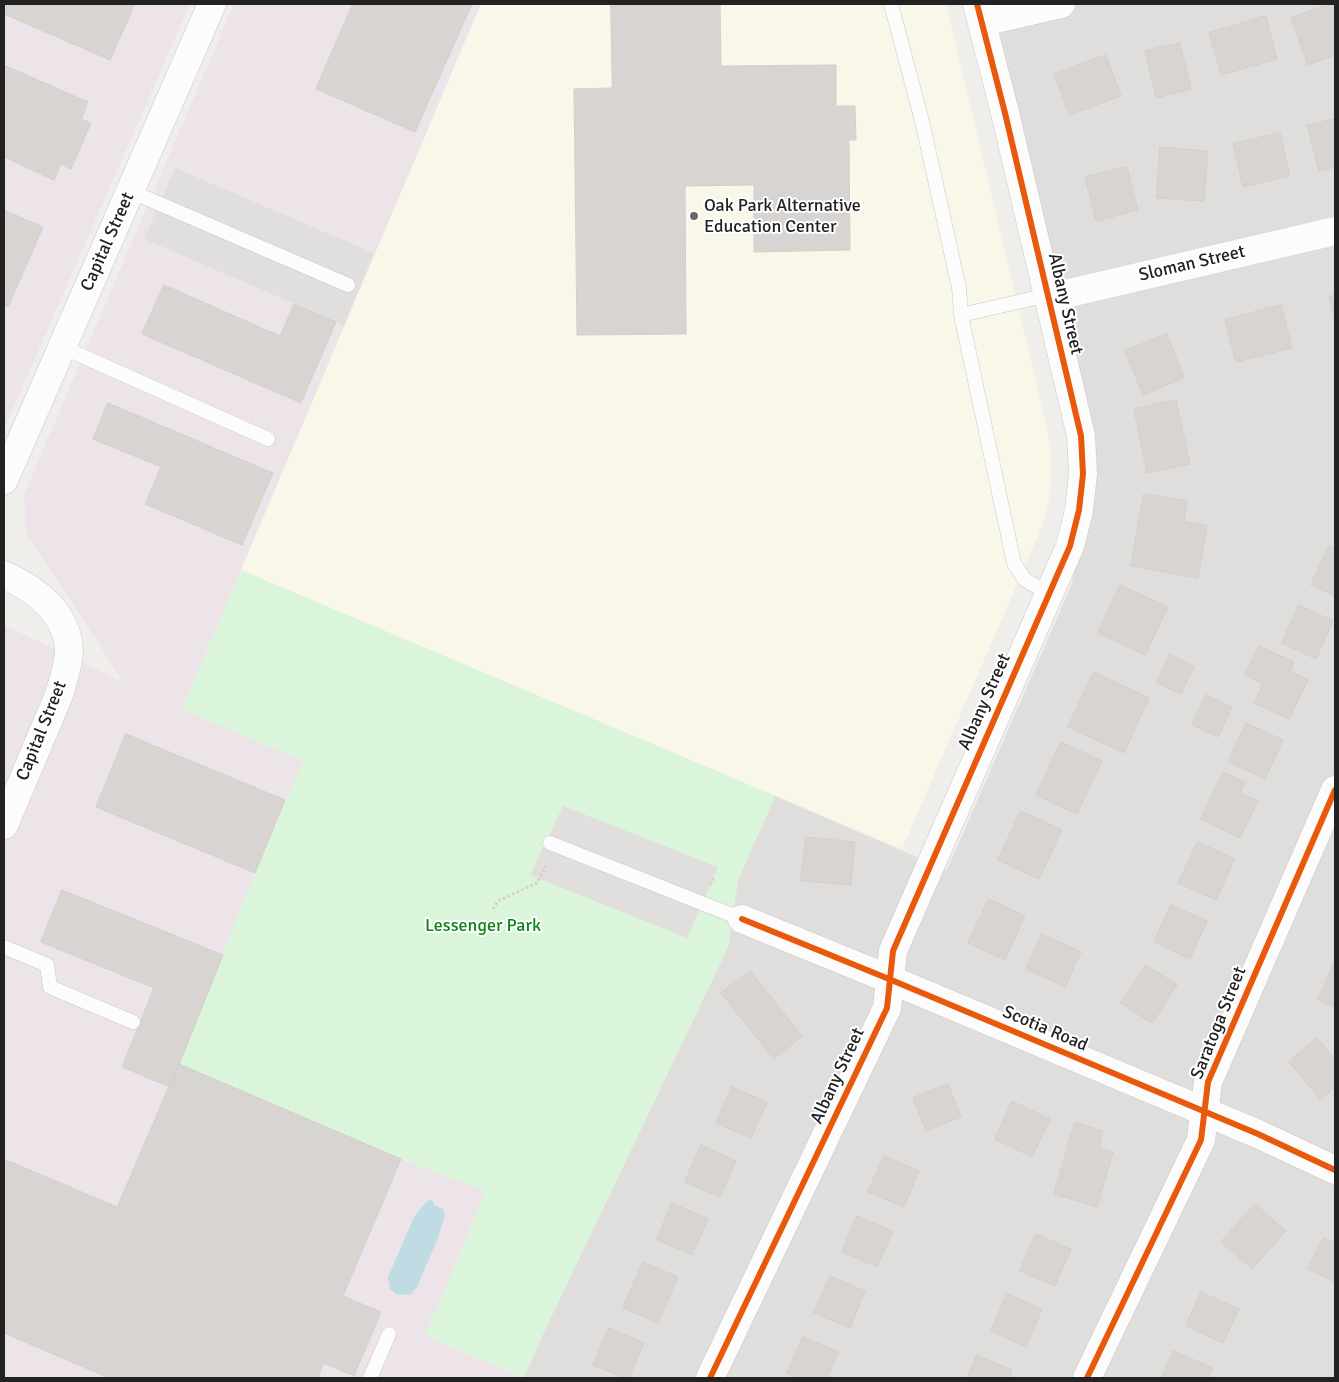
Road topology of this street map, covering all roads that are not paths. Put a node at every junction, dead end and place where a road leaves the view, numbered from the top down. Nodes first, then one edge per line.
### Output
1 (212, 4) edge
2 (891, 4) edge
3 (1061, 4) edge
4 (980, 13) edge
5 (130, 191) junction
6 (1335, 230) edge
7 (348, 285) dead end
8 (1048, 297) junction
9 (961, 315) junction
10 (62, 347) junction
11 (268, 439) dead end
12 (4, 480) edge
13 (4, 574) edge
14 (1049, 594) junction
15 (1335, 790) edge
16 (4, 825) edge
17 (552, 844) road end
18 (742, 920) joint
19 (4, 947) edge
20 (889, 979) junction
21 (133, 1022) dead end
22 (1204, 1111) junction
23 (1335, 1170) edge
24 (389, 1334) dead end
25 (370, 1378) edge
26 (710, 1378) edge
27 (1087, 1378) edge

1 - 5 street, Capital Street
2 - 9 lane
3 - 4 street
4 - 8 street, Albany Street
5 - 7 lane
5 - 10 street, Capital Street
6 - 8 street, Sloman Street
8 - 9 lane
8 - 14 street, Albany Street
9 - 14 lane
10 - 11 lane
10 - 12 street, Capital Street
13 - 16 street, Capital Street
14 - 20 street, Albany Street
15 - 22 street, Saratoga Street
17 - 18 lane
18 - 20 street, Scotia Road
19 - 21 lane
20 - 22 street, Scotia Road
20 - 26 street, Albany Street
22 - 23 street, Scotia Road
22 - 27 street, Saratoga Street
24 - 25 lane

